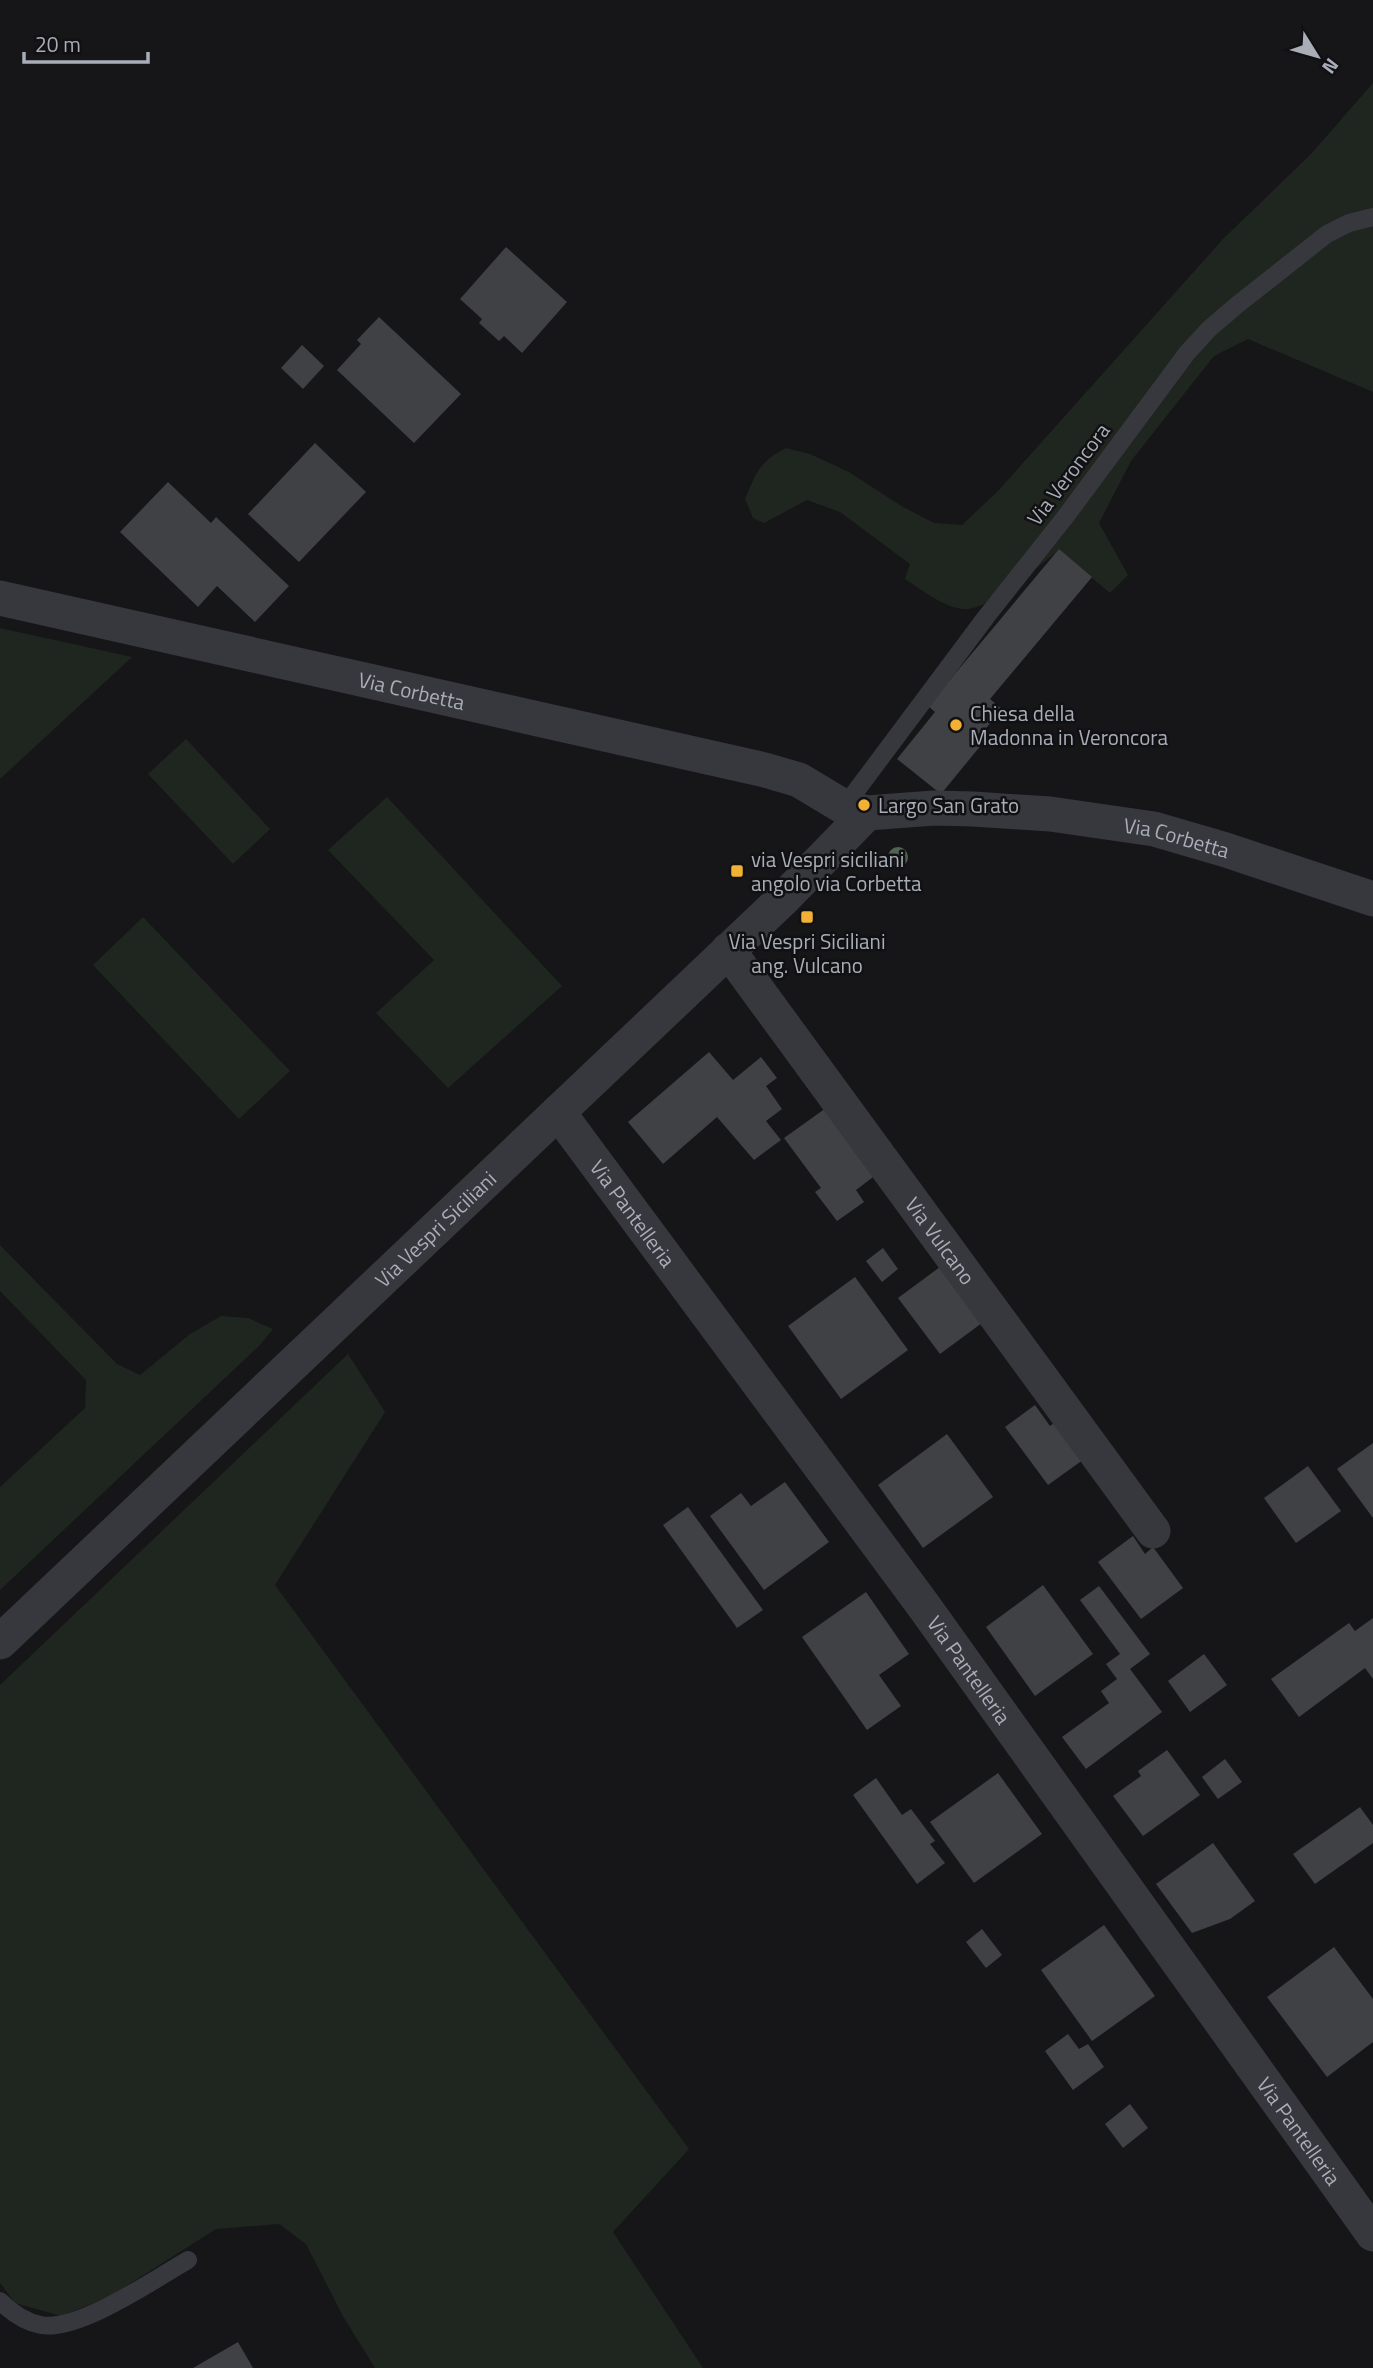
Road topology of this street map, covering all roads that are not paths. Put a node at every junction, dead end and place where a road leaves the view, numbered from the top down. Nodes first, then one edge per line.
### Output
1 (1373, 217) edge
2 (0, 598) edge
3 (844, 804) junction
4 (1373, 899) edge
5 (728, 950) junction
6 (558, 1112) junction
7 (1153, 1531) dead end
8 (0, 1642) edge
9 (1373, 2234) edge
10 (188, 2260) dead end
11 (0, 2301) edge

1 - 3 lane, Via Veroncora
2 - 3 street, Via Corbetta
3 - 4 street, Via Corbetta
3 - 5 street, Via Vespri Siciliani
5 - 6 street, Via Vespri Siciliani
5 - 7 street, Via Vulcano
6 - 8 street, Via Vespri Siciliani
6 - 9 street, Via Pantelleria
10 - 11 lane

